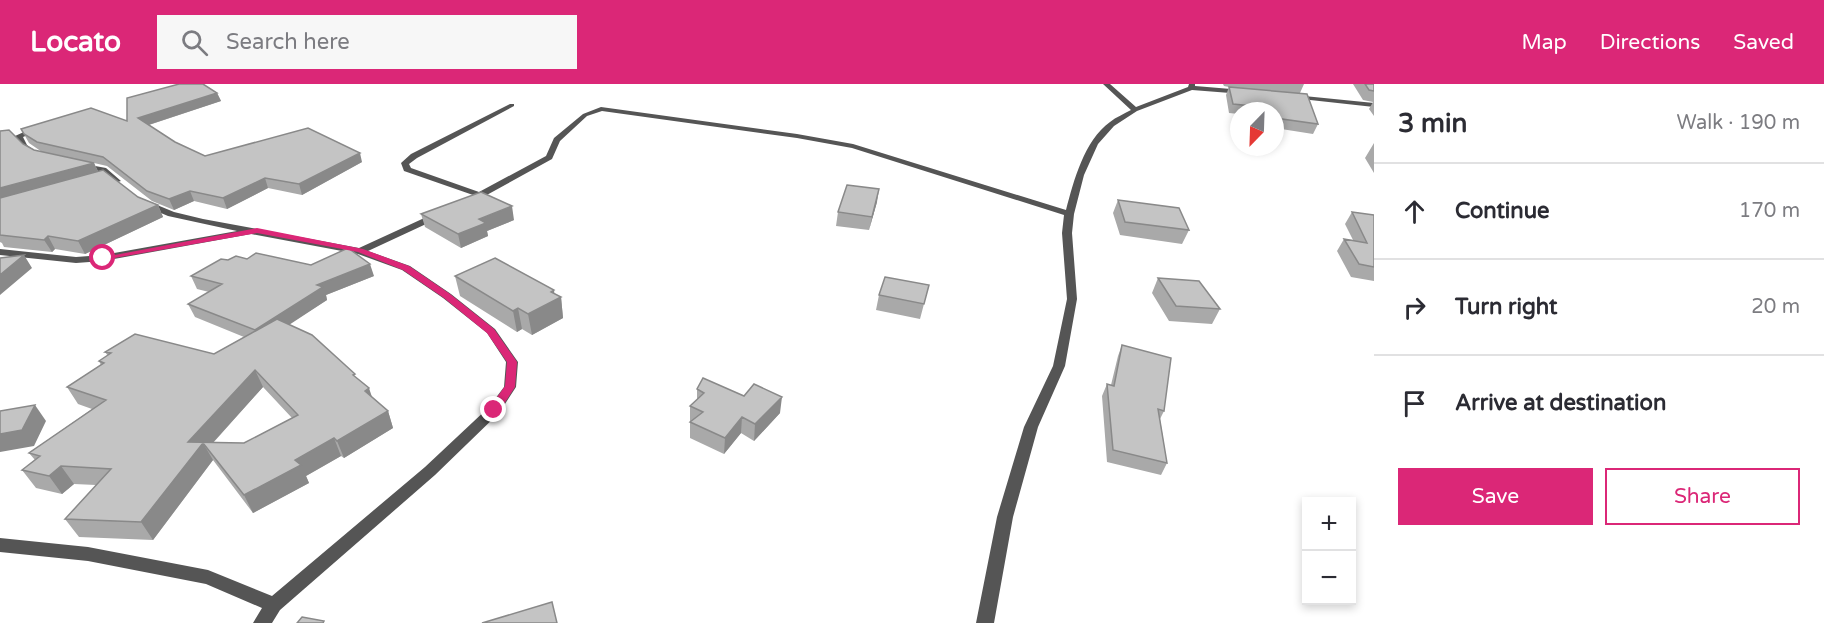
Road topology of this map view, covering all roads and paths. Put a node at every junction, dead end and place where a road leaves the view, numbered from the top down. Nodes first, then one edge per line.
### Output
1 (1106, 84) edge
2 (1192, 86) edge
3 (1246, 92) edge
4 (1281, 95) edge
5 (512, 105) dead end
6 (1374, 105) edge
7 (1135, 110) junction
8 (48, 126) edge
9 (48, 158) edge
10 (68, 162) edge
11 (124, 187) edge
12 (480, 195) junction
13 (139, 199) edge
14 (460, 205) edge
15 (440, 214) edge
16 (1069, 214) junction
17 (257, 230) junction
18 (360, 250) junction
19 (0, 252) edge
20 (0, 545) edge
21 (274, 605) junction
22 (262, 623) edge
23 (985, 623) edge

1 - 7 street
2 - 3 street
2 - 7 street
4 - 6 street
5 - 12 street
7 - 16 street
8 - 9 street
10 - 11 street
12 - 14 street
12 - 16 street
13 - 17 street
15 - 18 street
16 - 23 street
17 - 18 street
17 - 19 street
18 - 21 street
20 - 21 street
21 - 22 street

